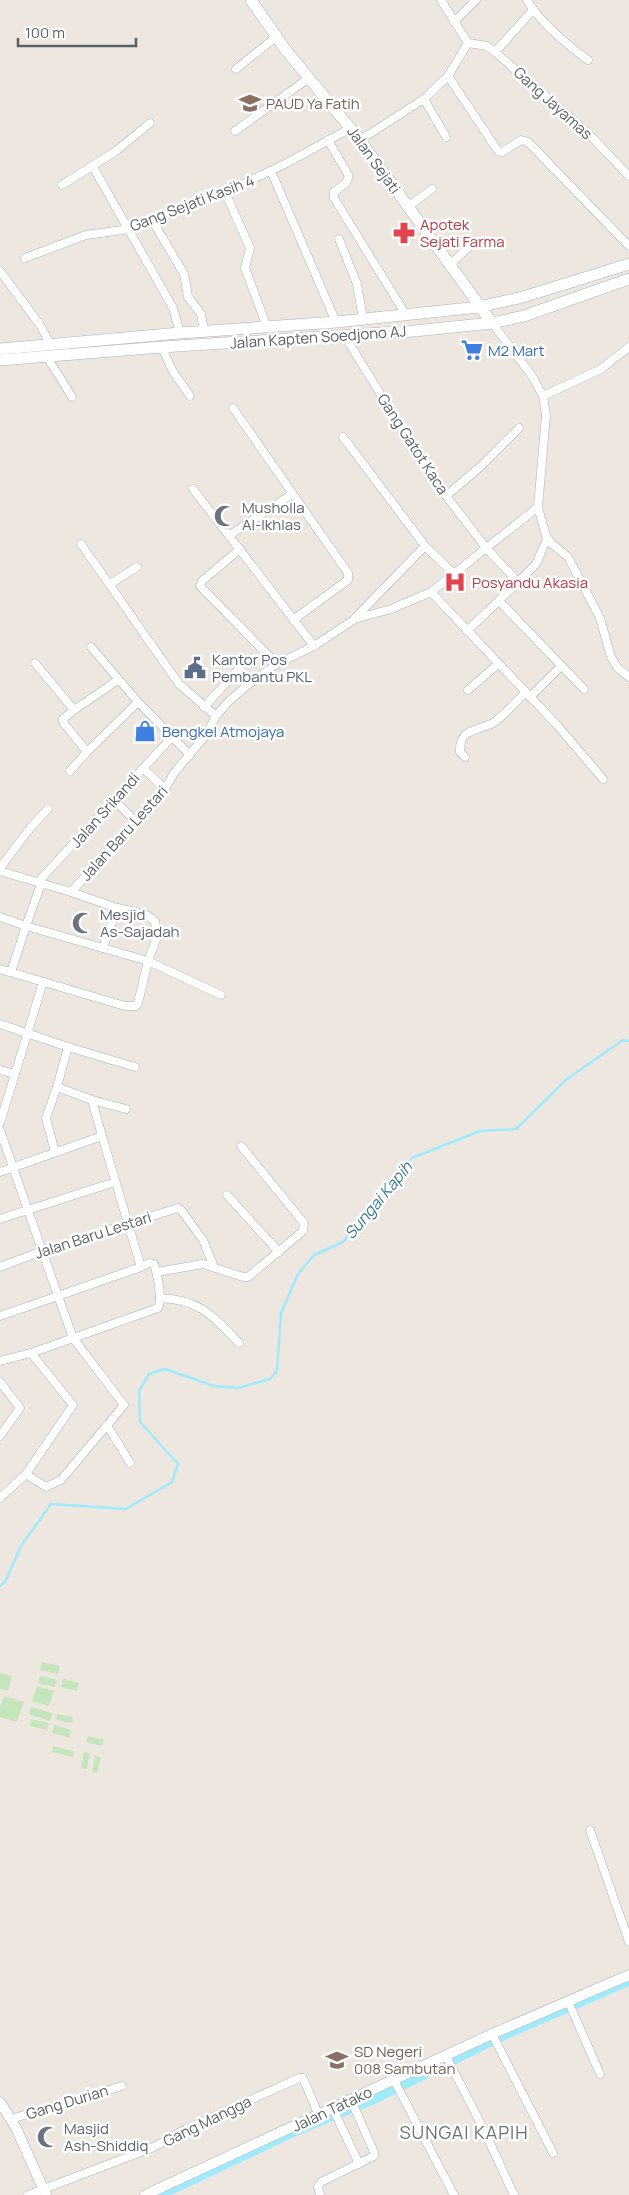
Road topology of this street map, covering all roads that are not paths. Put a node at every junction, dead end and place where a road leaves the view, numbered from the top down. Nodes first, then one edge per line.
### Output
1 (251, 0) edge
2 (440, 0) edge
3 (476, 0) edge
4 (527, 0) edge
5 (533, 10) junction
6 (454, 22) junction
7 (276, 37) junction
8 (468, 43) junction
9 (495, 52) junction
10 (588, 60) dead end
11 (236, 69) dead end
12 (448, 76) junction
13 (309, 78) junction
14 (424, 100) junction
15 (150, 123) dead end
16 (351, 128) junction
17 (235, 131) dead end
18 (446, 137) dead end
19 (328, 140) junction
20 (360, 140) junction
21 (93, 166) junction
22 (271, 171) junction
23 (629, 176) edge
24 (62, 184) dead end
25 (432, 189) dead end
26 (225, 192) junction
27 (408, 207) junction
28 (152, 220) junction
29 (130, 229) junction
30 (339, 239) dead end
31 (475, 241) dead end
32 (629, 246) edge
33 (25, 258) dead end
34 (629, 264) edge
35 (450, 265) junction
36 (1, 273) edge
37 (629, 280) edge
38 (479, 307) junction
39 (406, 315) junction
40 (363, 319) junction
41 (336, 322) junction
42 (492, 323) junction
43 (267, 327) junction
44 (204, 331) junction
45 (180, 333) junction
46 (344, 335) junction
47 (50, 344) junction
48 (30, 346) junction
49 (629, 346) edge
50 (162, 347) junction
51 (0, 349) edge
52 (47, 357) junction
53 (32, 358) junction
54 (0, 360) edge
55 (190, 396) dead end
56 (543, 396) junction
57 (72, 397) dead end
58 (234, 408) dead end
59 (519, 428) dead end
60 (343, 437) dead end
61 (193, 489) dead end
62 (292, 494) junction
63 (446, 496) junction
64 (538, 507) junction
65 (230, 535) junction
66 (547, 539) junction
67 (81, 544) dead end
68 (425, 546) junction
69 (240, 548) junction
70 (487, 549) junction
71 (137, 566) dead end
72 (455, 575) junction
73 (518, 582) junction
74 (110, 584) junction
75 (431, 592) junction
76 (499, 602) junction
77 (354, 619) junction
78 (293, 620) junction
79 (466, 631) junction
80 (314, 646) junction
81 (91, 647) dead end
82 (35, 663) dead end
83 (277, 664) junction
84 (498, 664) junction
85 (561, 666) junction
86 (240, 668) dead end
87 (629, 677) edge
88 (118, 680) junction
89 (584, 689) dead end
90 (468, 690) dead end
91 (527, 695) junction
92 (138, 702) junction
93 (204, 707) junction
94 (74, 710) junction
95 (216, 716) junction
96 (172, 737) junction
97 (87, 752) junction
98 (190, 755) junction
99 (465, 757) dead end
100 (144, 768) junction
101 (70, 771) dead end
102 (603, 779) dead end
103 (165, 789) junction
104 (114, 800) junction
105 (48, 810) dead end
106 (136, 822) junction
107 (0, 869) edge
108 (40, 883) junction
109 (71, 892) junction
110 (117, 908) junction
111 (0, 917) edge
112 (26, 926) junction
113 (103, 948) junction
114 (148, 961) junction
115 (0, 969) edge
116 (11, 972) junction
117 (43, 982) junction
118 (221, 995) dead end
119 (0, 1024) edge
120 (28, 1033) junction
121 (68, 1047) junction
122 (135, 1067) dead end
123 (0, 1070) edge
124 (14, 1074) junction
125 (57, 1087) junction
126 (92, 1100) junction
127 (126, 1109) dead end
128 (0, 1123) edge
129 (0, 1130) edge
130 (102, 1136) junction
131 (241, 1146) dead end
132 (55, 1152) junction
133 (13, 1167) junction
134 (0, 1172) edge
135 (115, 1182) junction
136 (227, 1195) dead end
137 (28, 1209) junction
138 (0, 1218) edge
139 (128, 1224) junction
140 (42, 1251) junction
141 (279, 1252) junction
142 (0, 1267) edge
143 (140, 1267) junction
144 (214, 1267) junction
145 (157, 1272) junction
146 (58, 1296) junction
147 (160, 1298) junction
148 (0, 1316) edge
149 (73, 1338) junction
150 (239, 1343) dead end
151 (31, 1352) junction
152 (0, 1361) edge
153 (0, 1382) edge
154 (107, 1425) junction
155 (0, 1436) edge
156 (130, 1463) dead end
157 (26, 1474) junction
158 (0, 1498) edge
159 (590, 1830) dead end
160 (629, 1942) edge
161 (629, 1975) edge
162 (569, 2003) junction
163 (494, 2036) junction
164 (446, 2056) junction
165 (600, 2074) dead end
166 (395, 2082) junction
167 (122, 2086) dead end
168 (352, 2102) junction
169 (1, 2103) edge
170 (333, 2109) junction
171 (319, 2116) junction
172 (11, 2119) junction
173 (553, 2153) dead end
174 (359, 2164) junction
175 (44, 2192) edge
176 (28, 2195) edge
177 (145, 2195) edge
178 (320, 2195) edge
179 (454, 2195) edge
180 (514, 2195) edge

1 - 7 main road, Jalan Sejati
2 - 6 street
3 - 6 street
4 - 5 street
5 - 9 street
5 - 10 street
6 - 8 street
7 - 11 street
7 - 13 main road, Jalan Sejati
8 - 9 street, Gang Jayamas
8 - 12 street
9 - 23 street, Gang Jayamas
12 - 14 street
12 - 32 street
13 - 16 main road, Jalan Sejati
13 - 17 street
14 - 18 street
14 - 20 street
15 - 21 street
16 - 19 street, Gang Sejati Kasih 4
16 - 20 main road, Jalan Sejati
19 - 22 street, Gang Sejati Kasih 4
19 - 39 street
20 - 27 main road, Jalan Sejati
21 - 24 street
21 - 29 street
22 - 26 street, Gang Sejati Kasih 4
22 - 41 street
25 - 27 street
26 - 28 street, Gang Sejati Kasih 4
26 - 43 street
27 - 35 main road, Jalan Sejati
28 - 29 street, Gang Sejati Kasih 4
28 - 44 street
29 - 33 street, Gang Sejati Kasih 4
29 - 45 street
30 - 40 street
31 - 35 street
34 - 38 main road, Jalan Kapten Soedjono AJ
35 - 38 main road, Jalan Sejati
36 - 47 street
37 - 42 main road, Jalan Kapten Soedjono AJ
38 - 39 main road, Jalan Kapten Soedjono AJ
38 - 42 main road, Jalan Sejati
39 - 40 main road, Jalan Kapten Soedjono AJ
40 - 41 main road, Jalan Kapten Soedjono AJ
41 - 43 main road, Jalan Kapten Soedjono AJ
42 - 46 main road, Jalan Kapten Soedjono AJ
42 - 56 street
43 - 44 main road, Jalan Kapten Soedjono AJ
44 - 45 main road, Jalan Kapten Soedjono AJ
45 - 47 main road, Jalan Kapten Soedjono AJ
46 - 50 main road, Jalan Kapten Soedjono AJ
46 - 63 street, Gang Gatot Kaca
47 - 48 main road, Jalan Kapten Soedjono AJ
48 - 51 main road, Jalan Kapten Soedjono AJ
48 - 53 main road
49 - 56 street
50 - 52 main road, Jalan Kapten Soedjono AJ
50 - 55 street
52 - 53 main road, Jalan Kapten Soedjono AJ
52 - 57 street
53 - 54 main road, Jalan Kapten Soedjono AJ
56 - 64 street
58 - 62 street
59 - 63 street
60 - 68 street
61 - 65 street
62 - 65 street
62 - 78 street
63 - 70 street, Gang Gatot Kaca
64 - 66 street
64 - 70 street, Jalan Baru Lestari
65 - 69 street
66 - 73 street
66 - 87 street
67 - 74 street
68 - 72 street
68 - 77 street
69 - 78 street
69 - 83 street
70 - 72 street, Jalan Baru Lestari
70 - 73 street, Gang Gatot Kaca
71 - 74 street
72 - 75 street, Jalan Baru Lestari
73 - 76 street
74 - 93 street
75 - 77 street, Jalan Baru Lestari
75 - 79 street
76 - 79 street
76 - 85 street
77 - 80 street, Jalan Baru Lestari
78 - 80 street
79 - 84 street
80 - 83 street, Jalan Baru Lestari
81 - 88 street
82 - 94 street
83 - 95 street, Jalan Baru Lestari
84 - 90 street
84 - 91 street
85 - 89 street
85 - 91 street
86 - 93 street
88 - 92 street
88 - 94 street
91 - 99 street
91 - 102 street
92 - 96 street
92 - 97 street
93 - 95 street
94 - 97 street
95 - 98 street, Jalan Baru Lestari
96 - 98 street
96 - 100 street, Jalan Srikandi
97 - 101 street
98 - 103 street, Jalan Baru Lestari
100 - 103 street
100 - 104 street, Jalan Srikandi
103 - 106 street, Jalan Baru Lestari
104 - 106 street
104 - 108 street, Jalan Srikandi
105 - 107 street
106 - 109 street, Jalan Baru Lestari
107 - 108 street
108 - 109 street
108 - 112 street
109 - 110 street, Jalan Baru Lestari
110 - 113 street
110 - 114 street, Jalan Baru Lestari
111 - 112 street
112 - 113 street
112 - 116 street
113 - 114 street
114 - 117 street, Jalan Baru Lestari
114 - 118 street
115 - 116 street
116 - 117 street
117 - 120 street
119 - 120 street
120 - 121 street
120 - 124 street
121 - 122 street
121 - 125 street
123 - 124 street
124 - 128 street
125 - 126 street
125 - 132 street
126 - 127 street
126 - 130 street
129 - 133 street
130 - 132 street
130 - 135 street
131 - 141 street
132 - 133 street
133 - 134 street
133 - 137 street
135 - 137 street
135 - 139 street
136 - 141 street
137 - 138 street
137 - 140 street
139 - 140 street, Jalan Baru Lestari
139 - 143 street
139 - 144 street, Jalan Baru Lestari
140 - 142 street, Jalan Baru Lestari
140 - 146 street
141 - 144 street
143 - 145 street
143 - 146 street
144 - 145 street
145 - 147 street
146 - 148 street
146 - 149 street
147 - 149 street
147 - 150 street
149 - 151 street
149 - 154 street
151 - 152 street
151 - 157 street
153 - 155 street
154 - 156 street
154 - 157 street
157 - 158 street
159 - 160 street
161 - 162 street, Jalan Tatako
162 - 163 street, Jalan Tatako
162 - 165 street
163 - 164 street, Jalan Tatako
163 - 173 street
164 - 166 street, Jalan Tatako
164 - 180 street
166 - 168 street, Jalan Tatako
166 - 179 street
167 - 172 street, Gang Durian
168 - 170 street, Jalan Tatako
168 - 174 street
169 - 172 street
170 - 171 street, Jalan Tatako
170 - 174 street
171 - 175 street, Gang Mangga
171 - 177 street, Jalan Tatako
172 - 175 street
174 - 178 street
175 - 176 street

